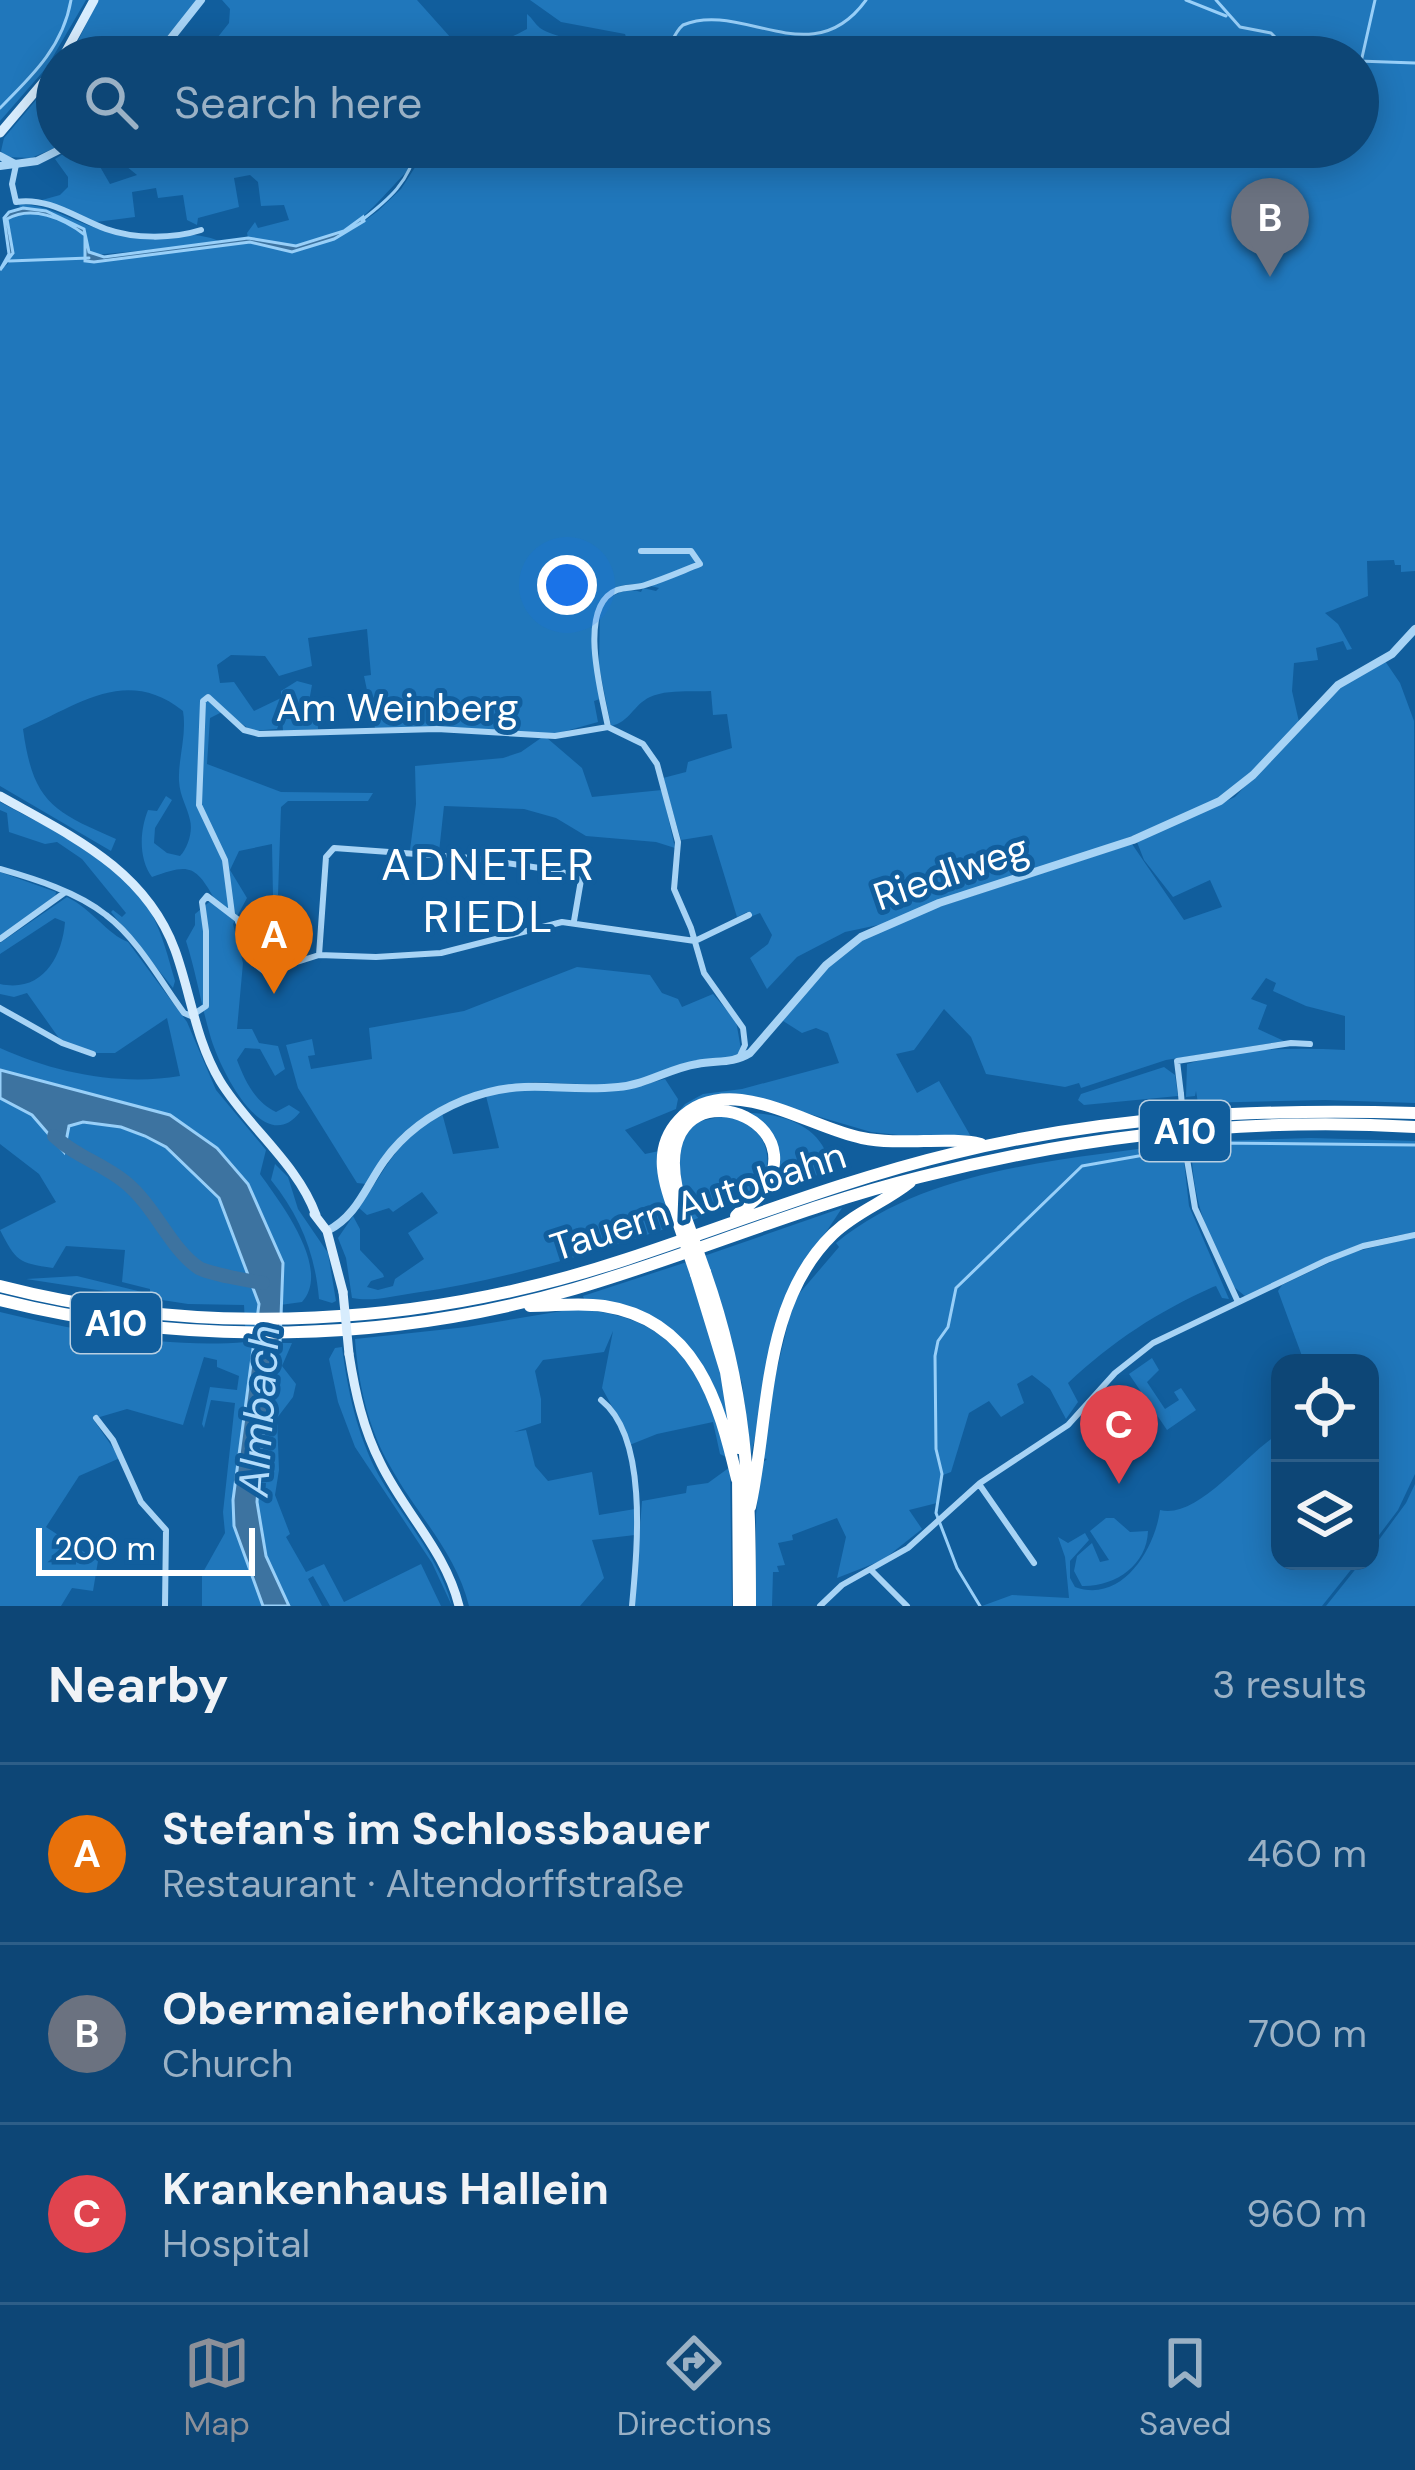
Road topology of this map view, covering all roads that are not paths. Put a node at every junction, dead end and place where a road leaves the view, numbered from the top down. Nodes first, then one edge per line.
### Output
1 (94, 0) edge
2 (201, 0) edge
3 (75, 36) edge
4 (173, 36) edge
5 (36, 91) edge
6 (0, 134) edge
7 (0, 156) edge
8 (36, 158) edge
9 (16, 165) junction
10 (0, 166) edge
11 (201, 230) dead end
12 (641, 551) dead end
13 (1415, 629) edge
14 (608, 727) junction
15 (0, 796) edge
16 (0, 869) edge
17 (64, 893) junction
18 (232, 914) junction
19 (749, 915) dead end
20 (574, 922) junction
21 (0, 939) edge
22 (695, 941) junction
23 (319, 955) junction
24 (0, 1008) edge
25 (191, 1016) junction
26 (1310, 1045) dead end
27 (93, 1054) dead end
28 (736, 1061) junction
29 (1415, 1113) edge
30 (1415, 1127) edge
31 (988, 1146) junction
32 (916, 1178) junction
33 (680, 1214) junction
34 (731, 1222) junction
35 (327, 1231) junction
36 (1415, 1234) edge
37 (700, 1273) junction
38 (0, 1286) edge
39 (0, 1300) edge
40 (1238, 1302) junction
41 (510, 1306) junction
42 (234, 1326) junction
43 (285, 1326) junction
44 (601, 1400) dead end
45 (96, 1418) dead end
46 (738, 1484) junction
47 (979, 1484) junction
48 (750, 1507) junction
49 (1034, 1562) dead end
50 (872, 1571) junction
51 (165, 1606) edge
52 (459, 1606) edge
53 (632, 1606) edge
54 (739, 1606) edge
55 (750, 1606) edge
56 (820, 1606) edge
57 (907, 1606) edge

1 - 3 main road
2 - 4 street
5 - 6 main road
7 - 9 street
8 - 9 street
9 - 10 street
9 - 11 street
12 - 14 street
13 - 28 street, Riedlweg
14 - 18 street, Am Weinberg
14 - 22 street
15 - 25 main road
16 - 17 street
17 - 21 street
17 - 25 street
18 - 23 street
18 - 25 street
19 - 22 street
20 - 22 street
20 - 23 street
20 - 23 street
22 - 28 street
24 - 27 street
25 - 35 main road
26 - 40 street, bridge
28 - 35 street
29 - 31 highway, Tauern Autobahn / A10
30 - 32 highway, Tauern Autobahn / A10
31 - 33 highway
31 - 34 highway, Tauern Autobahn / A10
32 - 41 highway, Tauern Autobahn / A10
32 - 48 highway
33 - 34 highway
33 - 37 highway, bridge
34 - 43 highway, Tauern Autobahn / A10
35 - 52 main road, bridge
36 - 40 street
37 - 46 highway
37 - 48 highway
38 - 42 highway, Tauern Autobahn / A10
39 - 42 highway, Tauern Autobahn / A10
40 - 47 street
41 - 43 highway, Tauern Autobahn / A10
41 - 46 highway
42 - 43 highway, Tauern Autobahn / A10
44 - 53 street
45 - 51 street
46 - 54 highway
47 - 49 street
47 - 50 street
48 - 55 highway
50 - 56 street
50 - 57 street

